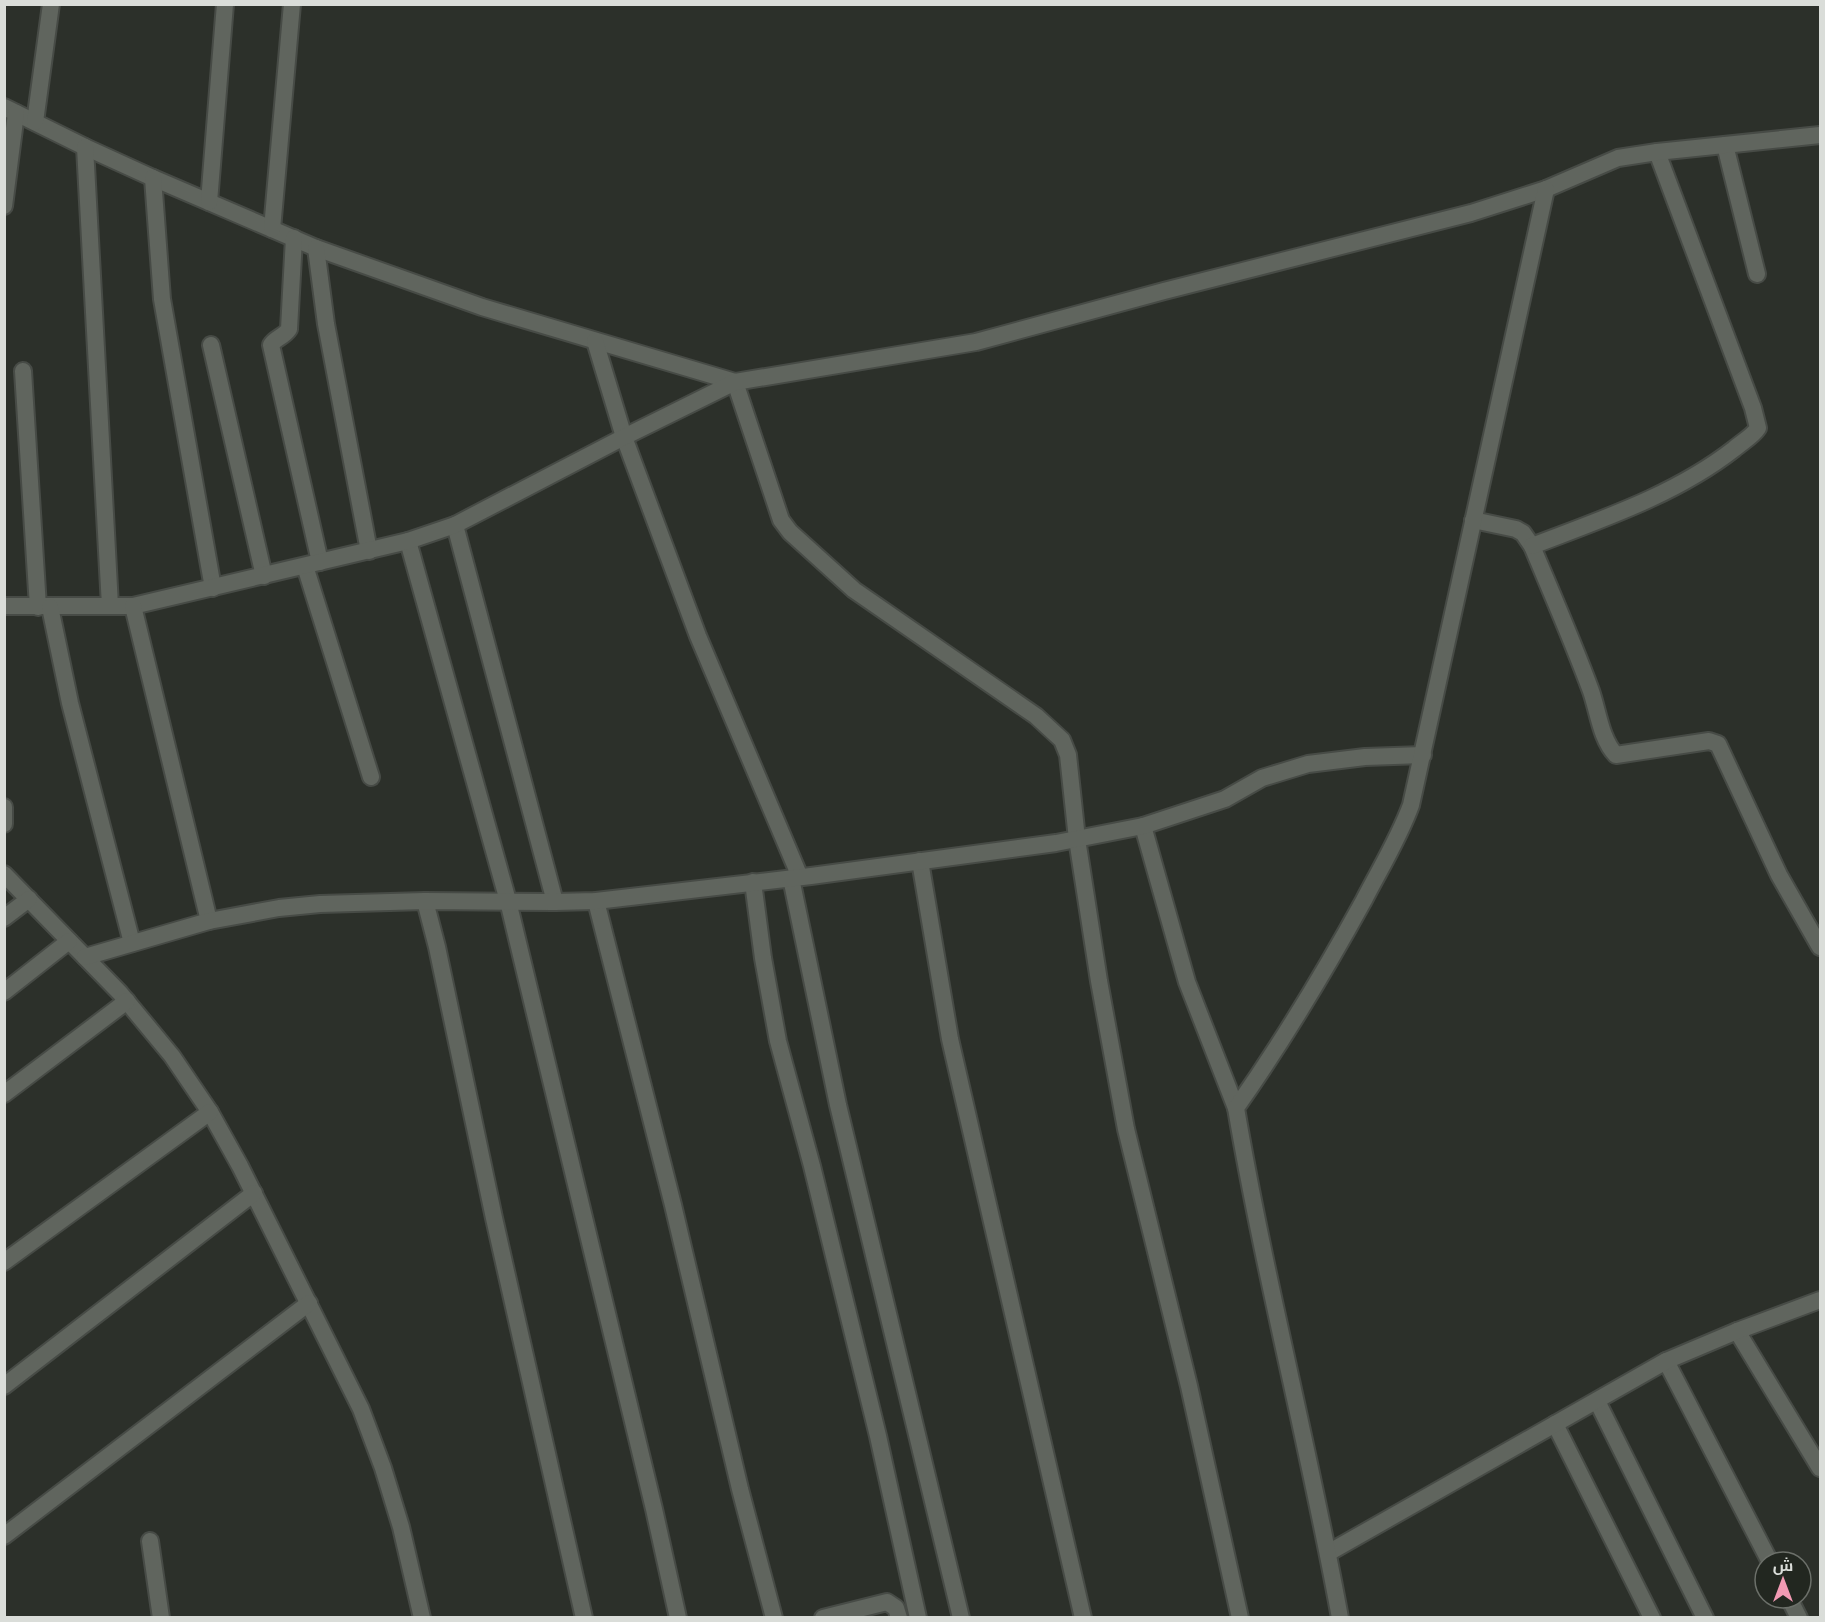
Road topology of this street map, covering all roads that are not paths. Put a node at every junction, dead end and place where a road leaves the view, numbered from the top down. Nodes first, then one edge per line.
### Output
1 (51, 4) edge
2 (225, 4) edge
3 (292, 4) edge
4 (10, 110) edge
5 (35, 122) junction
6 (1821, 135) edge
7 (1725, 145) junction
8 (85, 147) junction
9 (1658, 152) junction
10 (153, 178) junction
11 (1545, 189) junction
12 (209, 202) junction
13 (4, 206) edge
14 (272, 229) junction
15 (294, 238) junction
16 (316, 248) junction
17 (1757, 274) dead end
18 (595, 341) junction
19 (211, 345) dead end
20 (23, 371) dead end
21 (735, 382) junction
22 (624, 437) junction
23 (1473, 520) junction
24 (455, 525) junction
25 (408, 541) junction
26 (1532, 546) junction
27 (369, 551) junction
28 (312, 564) junction
29 (264, 576) junction
30 (213, 588) junction
31 (4, 606) edge
32 (110, 606) junction
33 (133, 606) junction
34 (44, 607) junction
35 (1423, 754) junction
36 (371, 777) dead end
37 (4, 807) edge
38 (4, 824) edge
39 (1143, 826) junction
40 (1077, 839) junction
41 (920, 861) junction
42 (4, 874) edge
43 (796, 878) junction
44 (753, 882) junction
45 (29, 899) junction
46 (424, 901) junction
47 (596, 901) junction
48 (507, 902) junction
49 (555, 902) junction
50 (4, 918) edge
51 (209, 921) junction
52 (69, 941) junction
53 (132, 943) junction
54 (1821, 947) edge
55 (85, 957) junction
56 (4, 993) edge
57 (127, 1001) junction
58 (4, 1094) edge
59 (1236, 1108) junction
60 (210, 1112) junction
61 (254, 1193) junction
62 (4, 1262) edge
63 (1821, 1300) edge
64 (309, 1303) junction
65 (1737, 1331) junction
66 (1666, 1361) junction
67 (4, 1386) edge
68 (1597, 1401) junction
69 (1555, 1424) junction
70 (1821, 1468) edge
71 (4, 1536) edge
72 (150, 1541) dead end
73 (1764, 1550) edge
74 (1328, 1553) junction
75 (161, 1617) edge
76 (422, 1617) edge
77 (584, 1617) edge
78 (678, 1617) edge
79 (774, 1617) edge
80 (823, 1617) edge
81 (899, 1617) edge
82 (918, 1617) edge
83 (961, 1617) edge
84 (1083, 1617) edge
85 (1240, 1617) edge
86 (1340, 1617) edge
87 (1652, 1617) edge
88 (1705, 1617) edge

1 - 5 street
2 - 12 street
3 - 14 street
4 - 5 street
4 - 13 street
5 - 8 street
6 - 7 street
7 - 9 street
7 - 17 street
8 - 10 street
8 - 32 street
9 - 11 street
9 - 26 street
10 - 12 street
10 - 30 street
11 - 21 street
11 - 23 street
12 - 14 street
14 - 15 street
15 - 16 street
15 - 28 street
16 - 18 street
16 - 27 street
18 - 21 street
18 - 22 street
19 - 29 street
20 - 34 street
21 - 22 street
21 - 40 street
22 - 24 street
22 - 43 street
23 - 26 street
23 - 35 street
24 - 25 street
24 - 49 street
25 - 27 street
25 - 48 street
26 - 54 street
27 - 28 street
28 - 29 street
28 - 36 street
29 - 30 street
30 - 33 street
31 - 34 street
32 - 33 street
32 - 34 street
33 - 51 street
34 - 53 street
35 - 39 street
35 - 59 street
37 - 38 street
39 - 40 street
39 - 59 street
40 - 41 street
40 - 85 street
41 - 43 street
41 - 84 street
42 - 45 street
43 - 44 street
43 - 83 street
44 - 47 street
44 - 82 street
45 - 50 street
45 - 52 street
46 - 48 street
46 - 51 street
46 - 77 street
47 - 49 street
47 - 79 street
48 - 49 street
48 - 78 street
51 - 53 street
52 - 55 street
52 - 56 street
53 - 55 street
55 - 57 street
57 - 58 street
57 - 60 street
59 - 74 street
60 - 61 street
60 - 62 street
61 - 64 street
61 - 67 street
63 - 65 street
64 - 71 street
64 - 76 street
65 - 66 street
65 - 70 street
66 - 68 street
66 - 73 street
68 - 69 street
68 - 88 street
69 - 74 street
69 - 87 street
72 - 75 street
74 - 86 street
80 - 81 street

